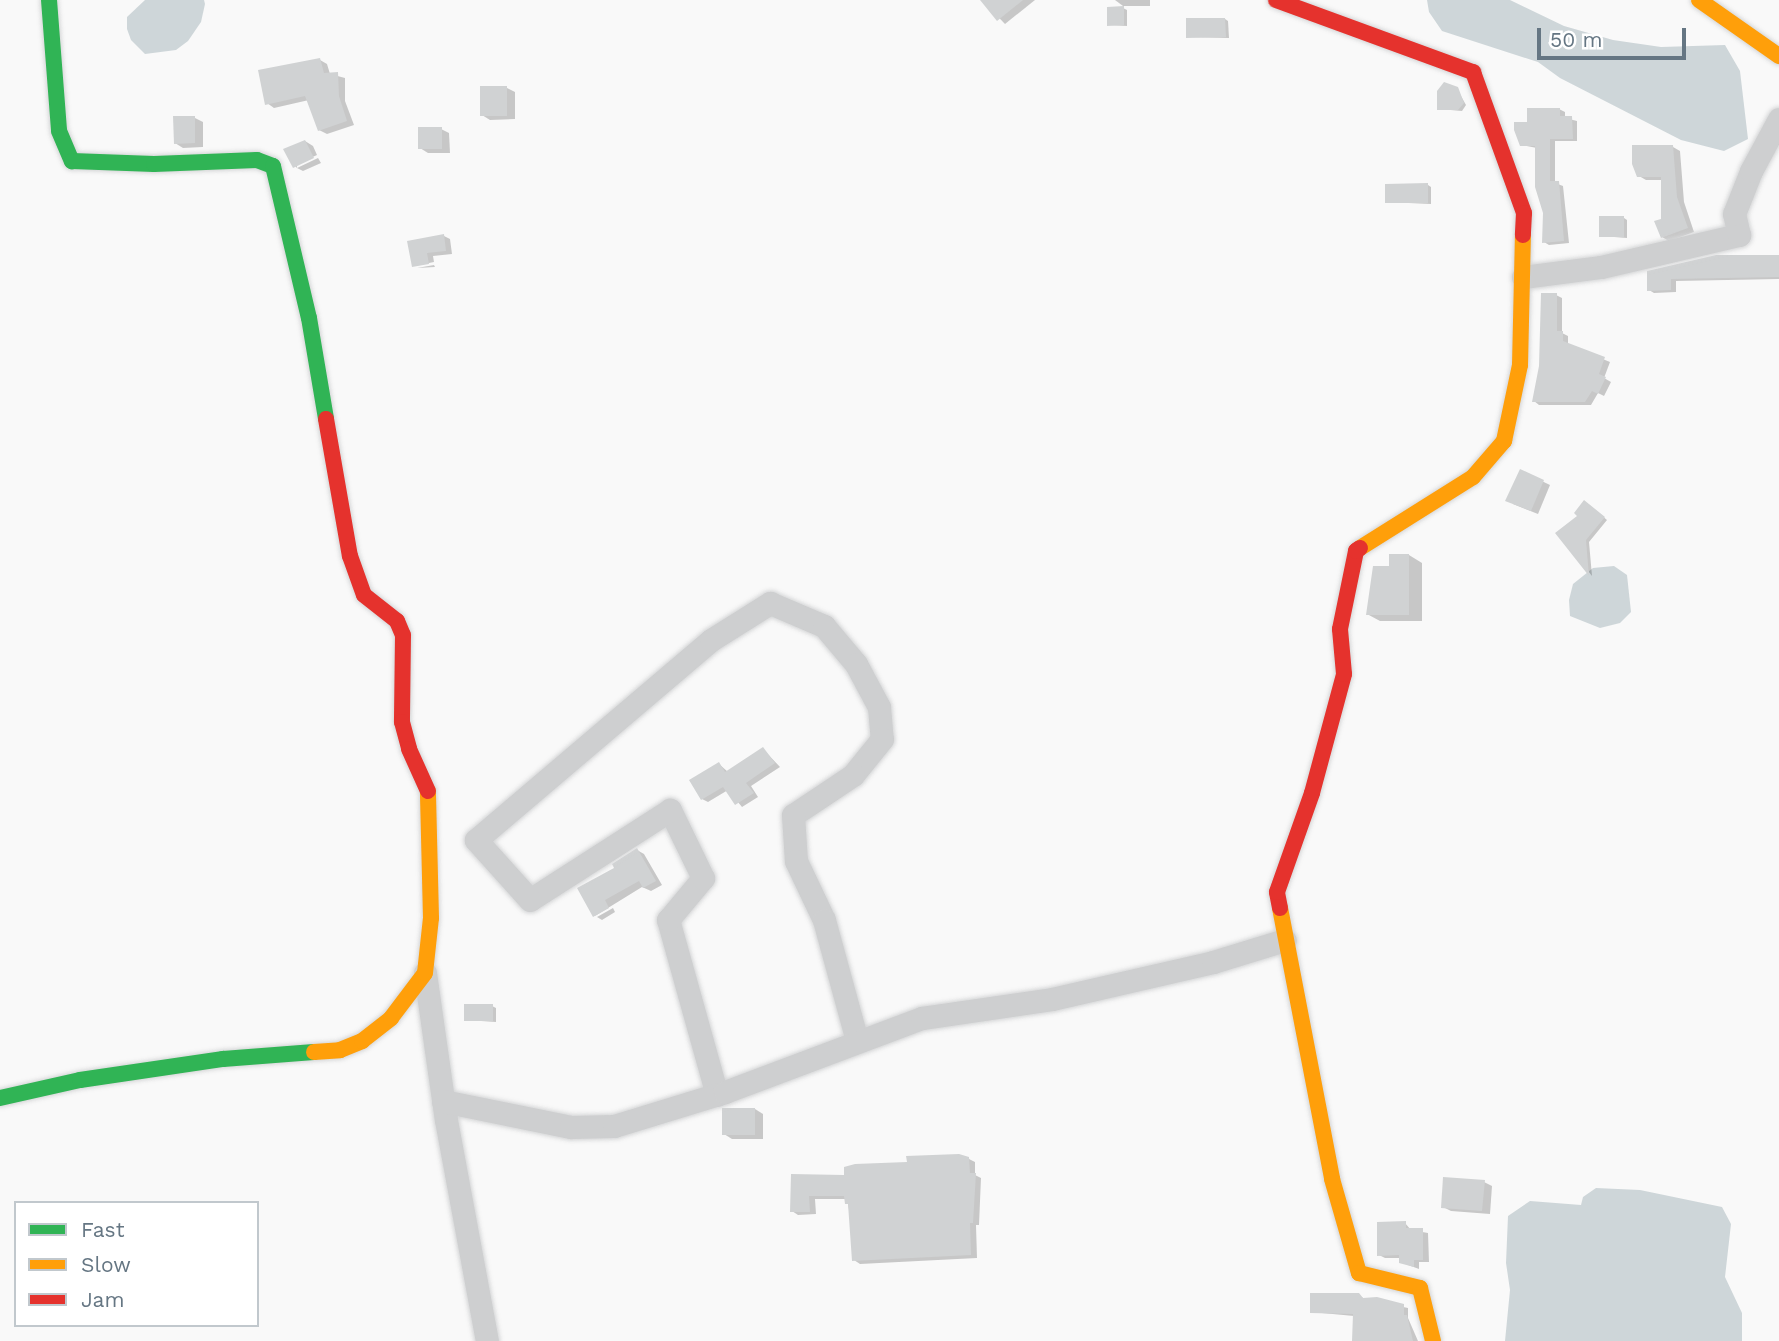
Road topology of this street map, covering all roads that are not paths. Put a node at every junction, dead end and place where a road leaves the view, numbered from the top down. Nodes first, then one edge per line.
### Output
1 (49, 0) edge
2 (1276, 0) edge
3 (1699, 0) edge
4 (1779, 56) edge
5 (1779, 119) edge
6 (1522, 277) junction
7 (1284, 940) junction
8 (425, 974) junction
9 (857, 1041) junction
10 (717, 1094) junction
11 (0, 1098) edge
12 (443, 1101) junction
13 (487, 1341) edge
14 (1433, 1341) edge

1 - 8 street
2 - 6 street
3 - 4 street
5 - 6 street
6 - 7 street
7 - 9 street
7 - 14 street
8 - 11 street
8 - 12 street
9 - 10 street
9 - 10 street
10 - 12 street
12 - 13 street

